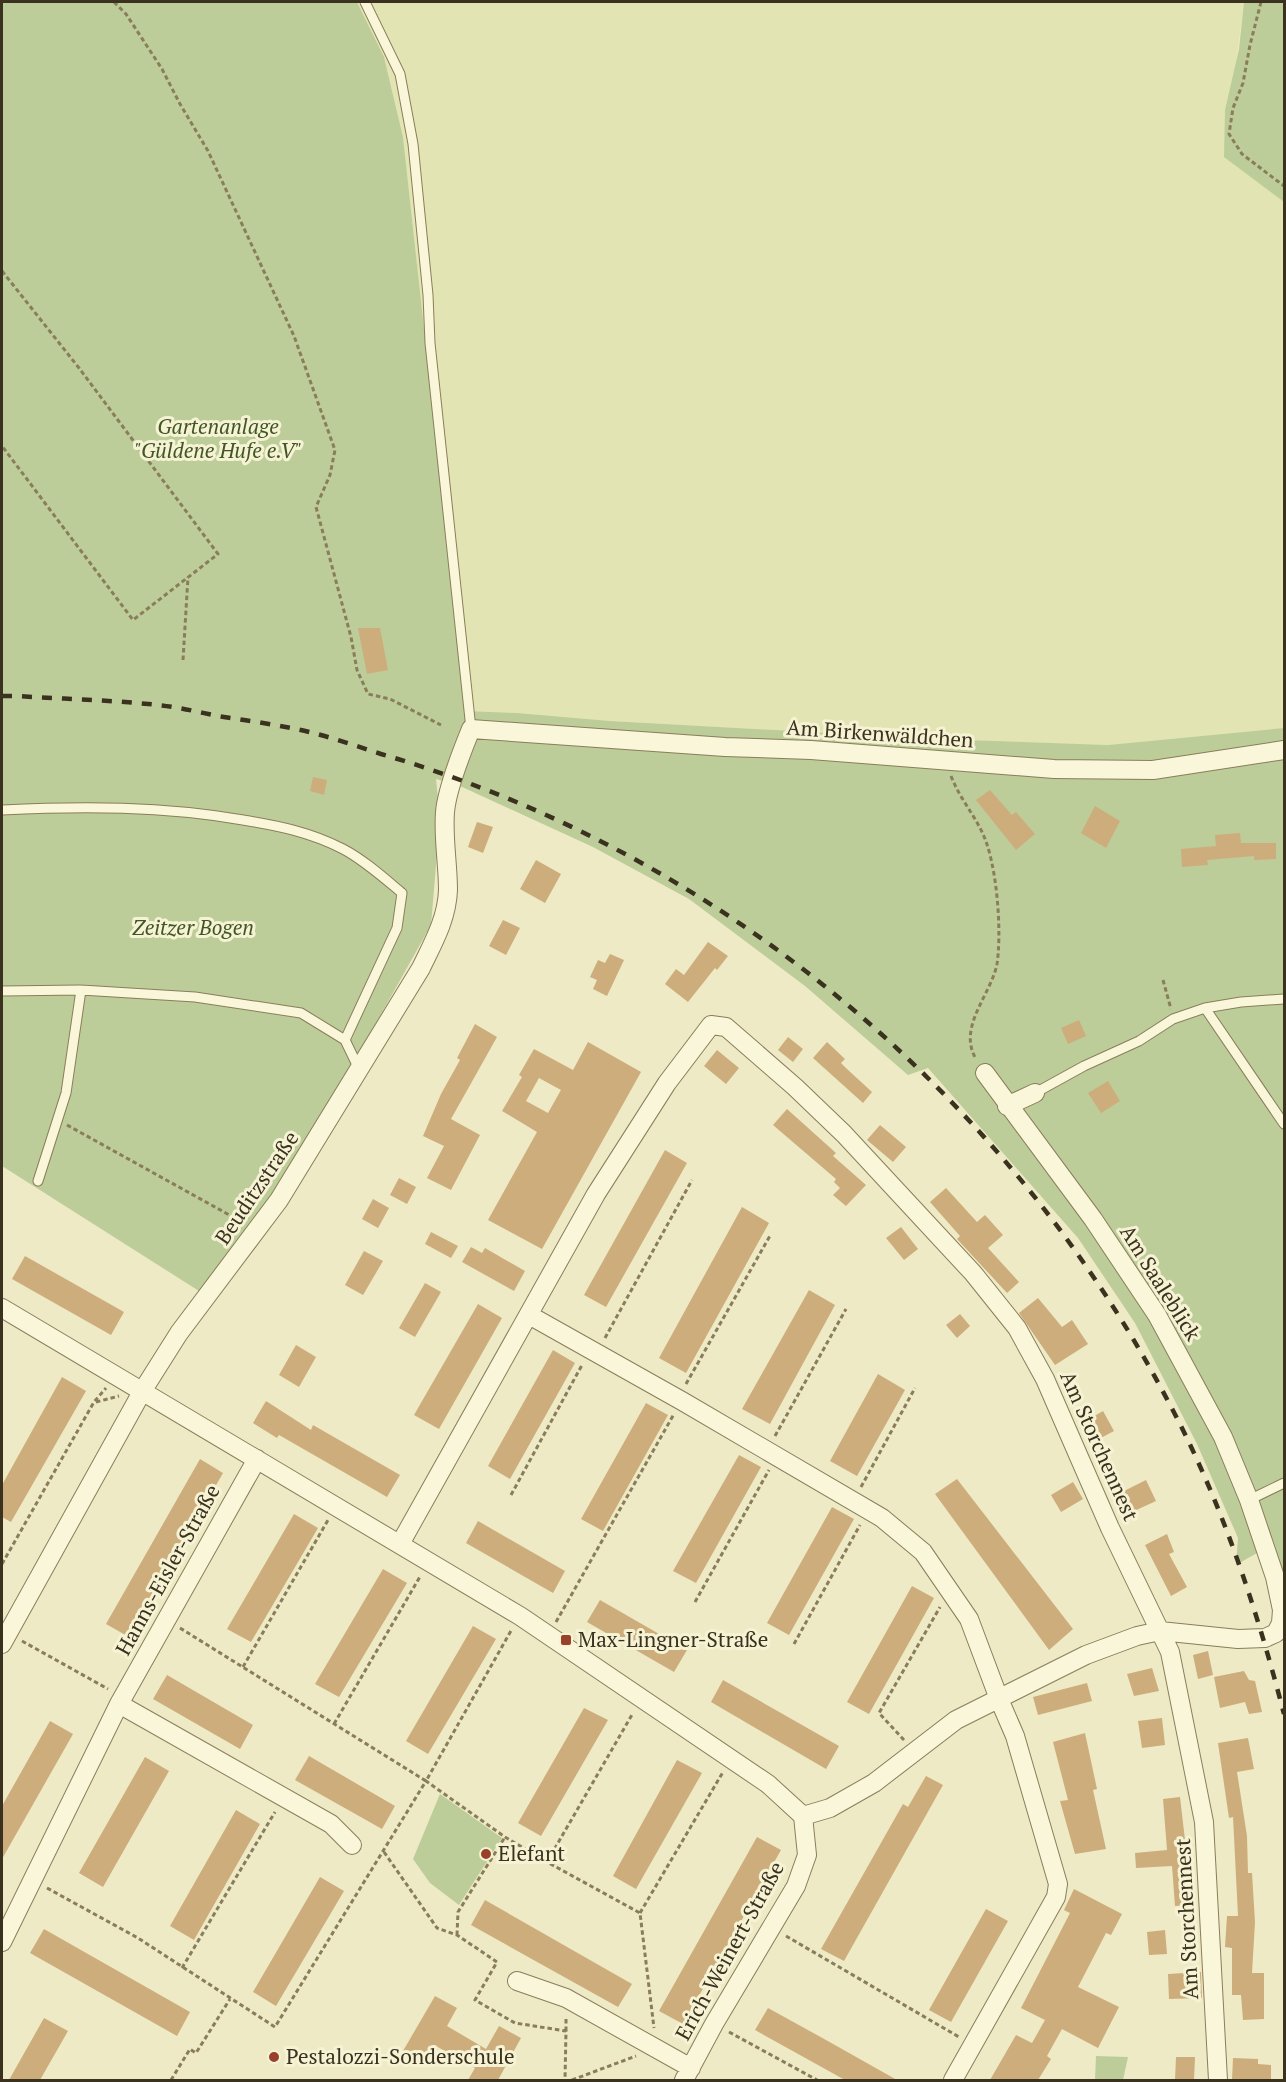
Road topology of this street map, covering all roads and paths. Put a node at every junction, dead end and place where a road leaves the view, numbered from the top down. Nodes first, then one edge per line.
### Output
1 (114, 2) edge
2 (365, 2) edge
3 (1262, 2) edge
4 (1284, 186) edge
5 (2, 271) edge
6 (2, 446) edge
7 (188, 577) junction
8 (183, 660) dead end
9 (441, 725) dead end
10 (471, 729) junction
11 (1284, 750) edge
12 (945, 762) junction
13 (2, 810) edge
14 (1163, 981) dead end
15 (81, 990) junction
16 (2, 991) edge
17 (1284, 999) edge
18 (1205, 1008) junction
19 (1173, 1019) junction
20 (345, 1040) junction
21 (359, 1069) junction
22 (985, 1073) joint
23 (1035, 1093) joint
24 (1007, 1106) junction
25 (57, 1120) junction
26 (1284, 1124) edge
27 (692, 1180) dead end
28 (38, 1181) dead end
29 (257, 1231) junction
30 (771, 1234) dead end
31 (2, 1308) edge
32 (846, 1310) dead end
33 (529, 1315) junction
34 (594, 1352) junction
35 (915, 1388) dead end
36 (143, 1390) junction
37 (680, 1400) junction
38 (94, 1402) dead end
39 (772, 1454) junction
40 (257, 1459) junction
41 (1284, 1484) edge
42 (511, 1495) dead end
43 (1249, 1500) junction
44 (336, 1506) junction
45 (861, 1506) junction
46 (400, 1545) junction
47 (429, 1562) junction
48 (2, 1564) edge
49 (950, 1590) junction
50 (695, 1602) dead end
51 (520, 1616) junction
52 (166, 1619) junction
53 (1283, 1626) edge
54 (1160, 1631) junction
55 (547, 1636) junction
56 (5, 1639) edge
57 (794, 1644) dead end
58 (243, 1667) junction
59 (641, 1699) junction
60 (999, 1699) junction
61 (121, 1701) junction
62 (334, 1724) junction
63 (916, 1752) junction
64 (731, 1759) junction
65 (426, 1781) junction
66 (284, 1797) junction
67 (803, 1816) junction
68 (505, 1837) junction
69 (352, 1845) dead end
70 (384, 1852) junction
71 (547, 1862) junction
72 (33, 1880) junction
73 (640, 1913) junction
74 (772, 1928) junction
75 (457, 1935) junction
76 (2, 1942) edge
77 (182, 1968) junction
78 (517, 1981) dead end
79 (230, 1999) junction
80 (714, 2024) junction
81 (974, 2045) junction
82 (657, 2047) junction
83 (688, 2074) edge
84 (171, 2080) edge
85 (565, 2080) edge
86 (572, 2080) edge
87 (817, 2080) edge
88 (953, 2080) edge
89 (1218, 2080) edge

1 - 9 path
2 - 10 lane
3 - 4 path
5 - 7 path
6 - 7 path
7 - 8 path
10 - 12 street, Am Birkenwäldchen
10 - 21 street, Beuditzstraße
11 - 12 street, Am Birkenwäldchen
12 - 22 path
13 - 20 lane
14 - 19 path
15 - 16 lane
15 - 20 lane
15 - 25 lane
17 - 18 lane
18 - 19 lane
18 - 26 lane
19 - 23 lane
20 - 21 lane
21 - 29 street, Beuditzstraße
22 - 24 street, Am Saaleblick
23 - 24 street
24 - 43 street, Am Saaleblick
25 - 28 lane
25 - 29 path
27 - 34 path
29 - 36 street, Beuditzstraße
30 - 37 path
31 - 36 street
32 - 39 path
33 - 34 street
33 - 46 street
33 - 54 street, Am Storchennest
34 - 37 street
34 - 42 path
35 - 45 path
36 - 40 street
36 - 56 street, Beuditzstraße
37 - 39 street
37 - 55 path
38 - 48 path
39 - 45 street
39 - 50 path
40 - 44 street
40 - 52 street, Hanns-Eisler-Straße
41 - 43 lane
43 - 53 street, Am Saaleblick
44 - 46 street
44 - 58 path
45 - 49 street
45 - 57 path
46 - 47 street
47 - 51 street
47 - 62 path
49 - 60 street
49 - 63 path
51 - 55 street
51 - 65 path
52 - 58 path
52 - 61 street, Hanns-Eisler-Straße
53 - 54 street
54 - 60 street
54 - 89 street, Am Storchennest
55 - 59 street
56 - 61 path
58 - 62 path
59 - 64 street
59 - 71 path
60 - 63 street
60 - 81 street
61 - 66 street
61 - 72 street, Hanns-Eisler-Straße
62 - 65 path
63 - 67 street
64 - 67 street
64 - 73 path
65 - 68 path
65 - 70 path
66 - 69 street
66 - 77 path
67 - 74 street, Erich-Weinert-Straße
68 - 71 path
68 - 75 path
70 - 75 path
70 - 79 path
71 - 73 path
72 - 76 street, Hanns-Eisler-Straße
72 - 77 path
73 - 82 path
74 - 80 street, Erich-Weinert-Straße
74 - 81 path
75 - 85 path
77 - 79 path
78 - 82 street, Erich-Weinert-Straße
79 - 84 path
80 - 83 street, Erich-Weinert-Straße
80 - 87 path
81 - 88 street
82 - 83 street, Erich-Weinert-Straße
82 - 86 path

